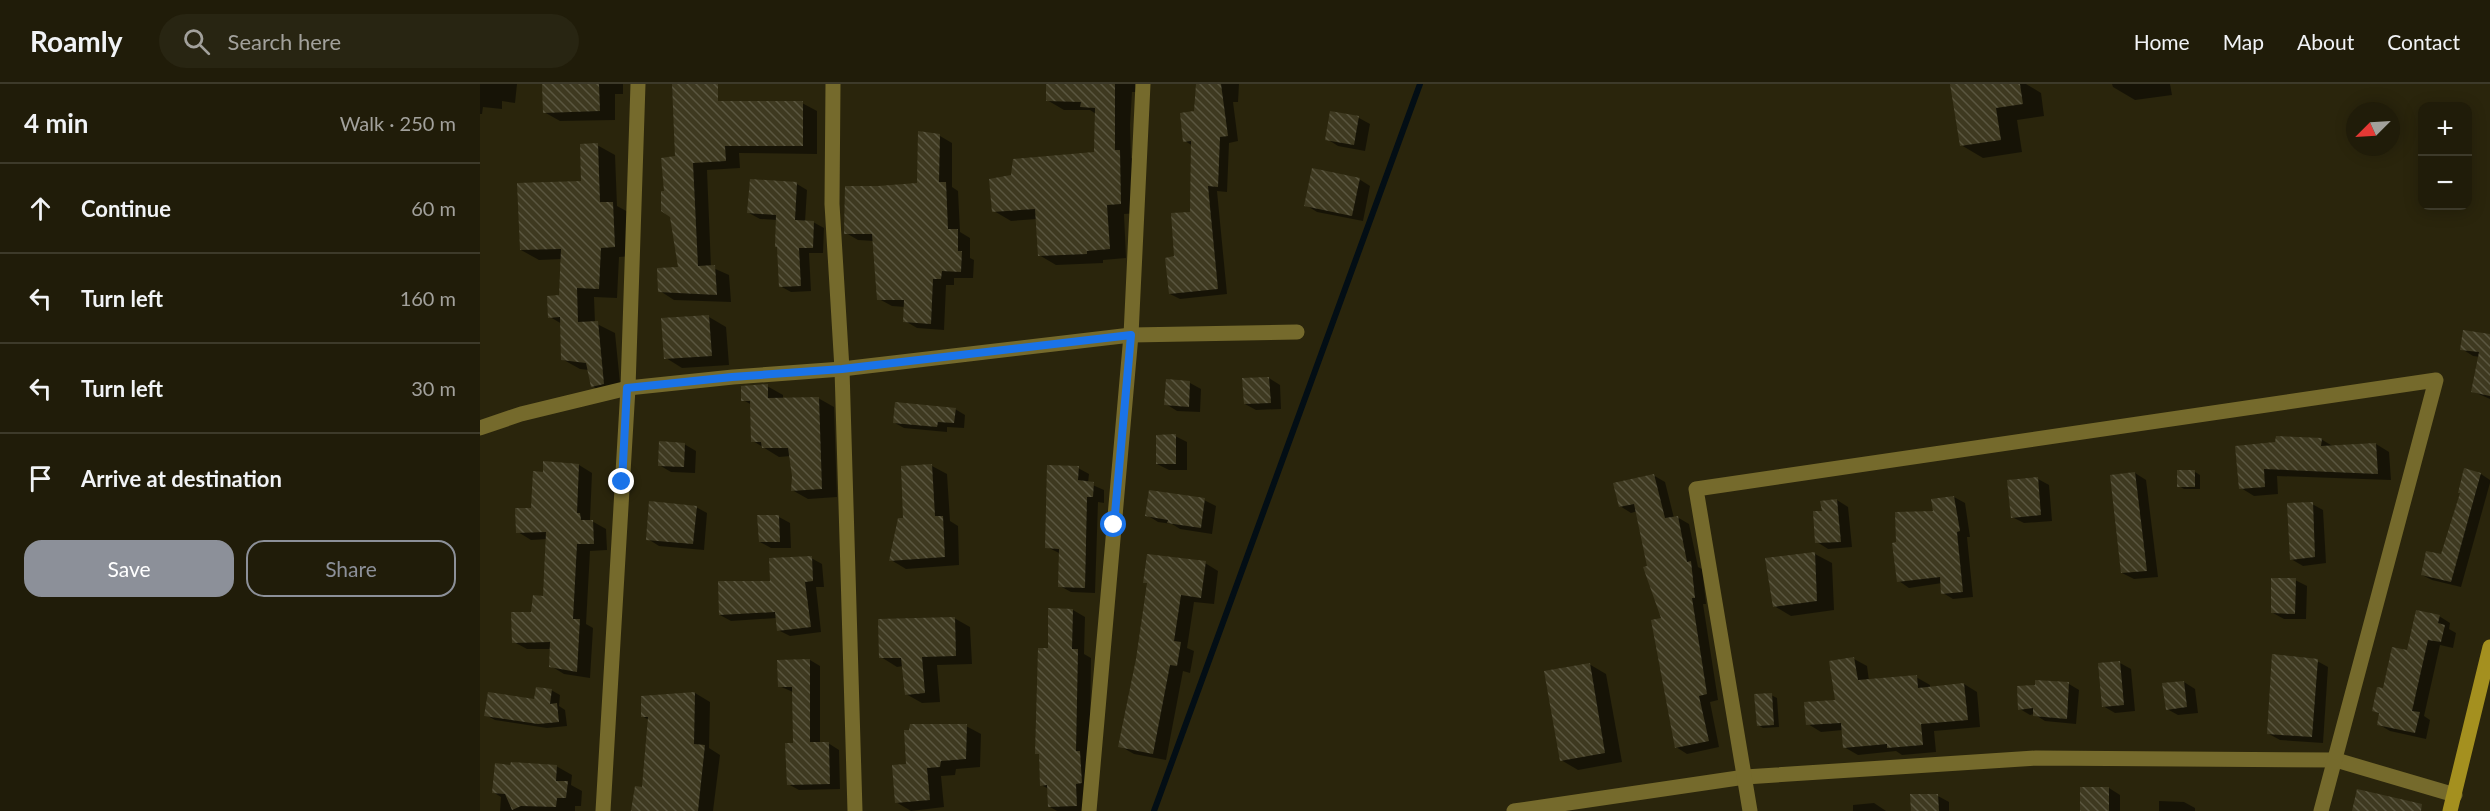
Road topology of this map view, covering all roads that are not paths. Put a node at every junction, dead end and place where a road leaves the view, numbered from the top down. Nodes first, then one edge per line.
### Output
1 (638, 84) edge
2 (833, 84) edge
3 (1143, 84) edge
4 (1297, 332) dead end
5 (1131, 335) junction
6 (842, 369) junction
7 (627, 388) junction
8 (480, 428) edge
9 (2490, 647) edge
10 (2336, 760) junction
11 (1745, 777) junction
12 (2455, 795) junction
13 (603, 811) edge
14 (855, 811) edge
15 (1089, 811) edge
16 (1514, 811) edge
17 (1750, 811) edge
18 (2321, 811) edge
19 (2450, 811) edge

1 - 7 street
2 - 6 street
3 - 5 street
4 - 5 street
5 - 6 street
5 - 15 street
6 - 7 street
6 - 14 street
7 - 8 street
7 - 13 street
9 - 12 main road
10 - 11 street
10 - 11 street
10 - 12 street
10 - 18 street
11 - 16 street
11 - 17 street
12 - 19 main road

